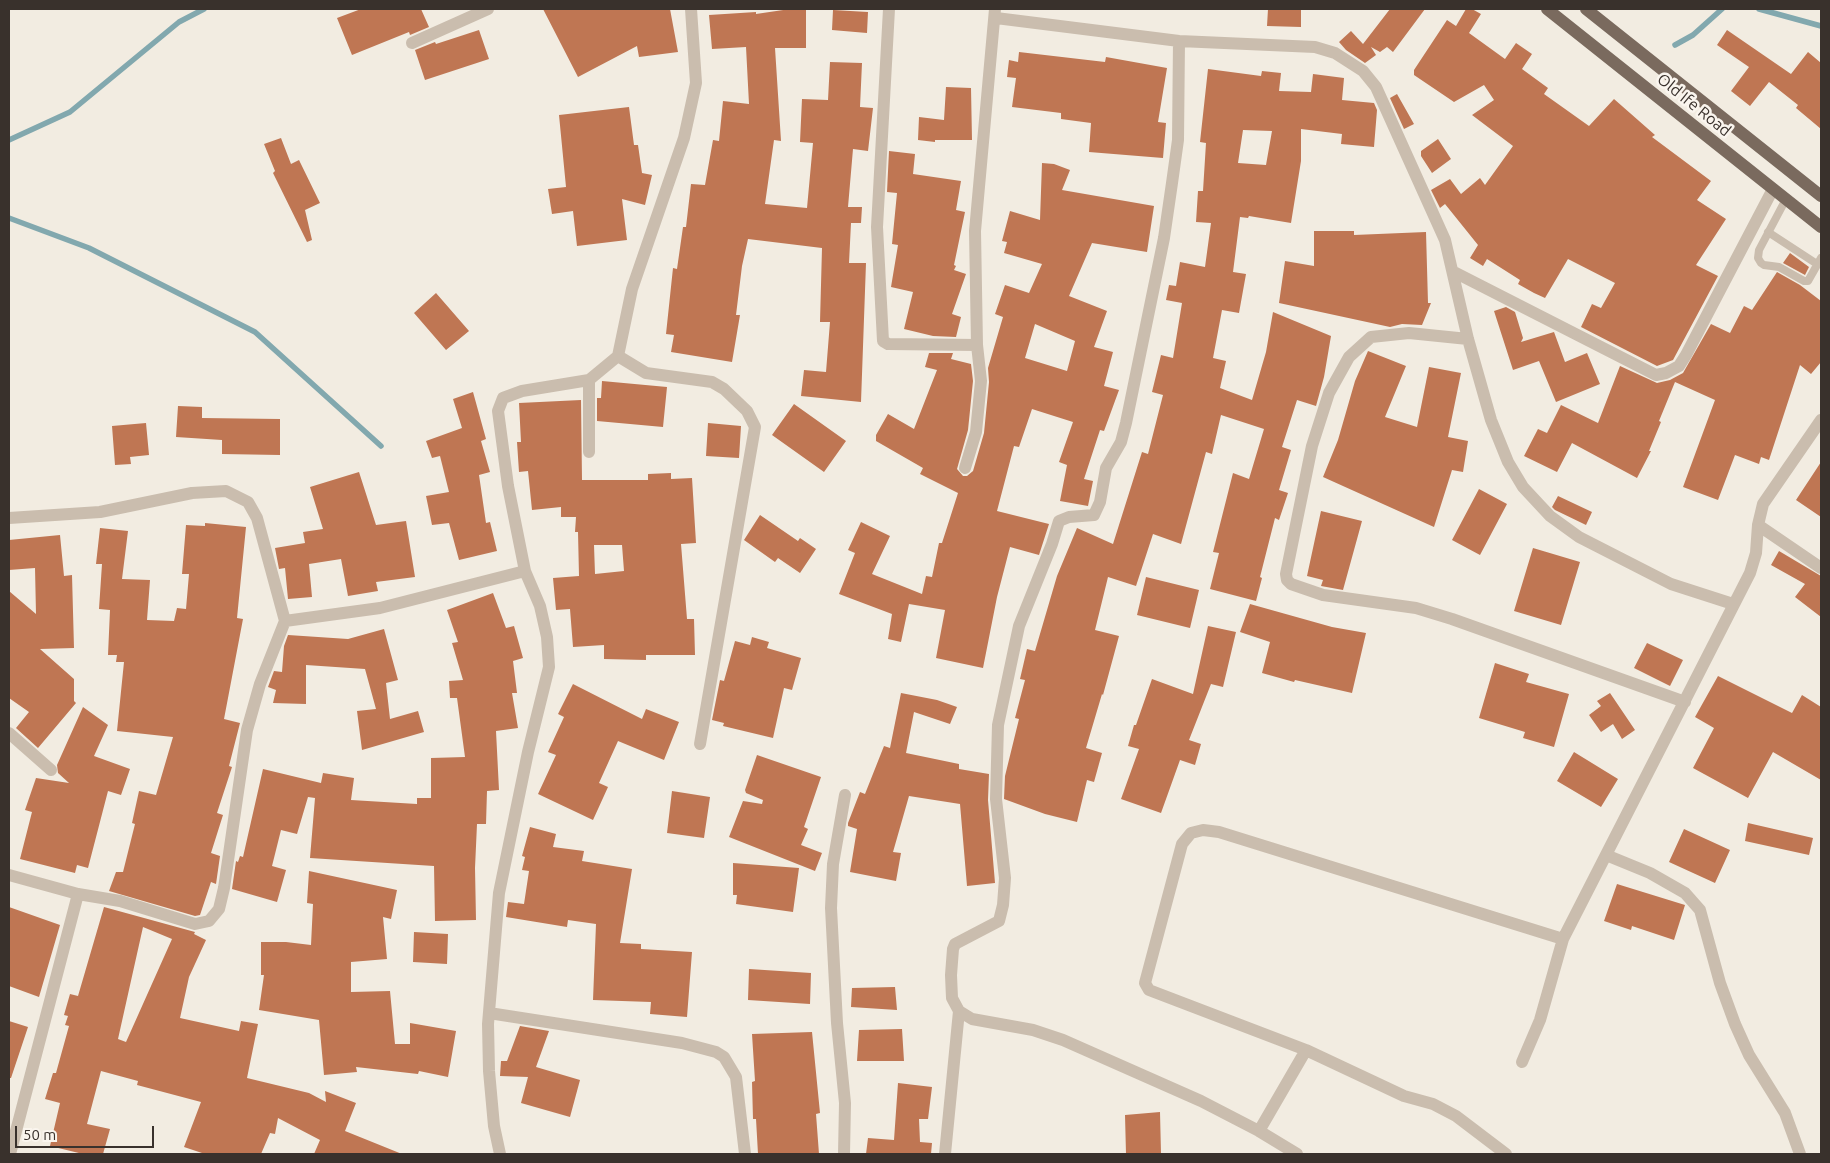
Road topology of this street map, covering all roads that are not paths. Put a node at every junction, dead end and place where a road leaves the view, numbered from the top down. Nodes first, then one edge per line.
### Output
1 (488, 9) edge
2 (691, 9) edge
3 (889, 9) edge
4 (1547, 9) edge
5 (1586, 9) edge
6 (995, 13) edge
7 (1179, 41) junction
8 (412, 43) dead end
9 (1773, 189) junction
10 (1821, 196) edge
11 (1786, 199) junction
12 (1821, 227) edge
13 (1768, 232) junction
14 (1819, 261) edge
15 (1454, 272) junction
16 (1468, 338) junction
17 (977, 345) junction
18 (618, 356) junction
19 (589, 380) junction
20 (1821, 420) edge
21 (589, 452) dead end
22 (965, 468) dead end
23 (9, 518) edge
24 (1758, 526) junction
25 (1821, 568) edge
26 (524, 571) junction
27 (1733, 604) junction
28 (284, 621) junction
29 (1685, 702) junction
30 (9, 733) edge
31 (700, 744) dead end
32 (51, 770) dead end
33 (845, 796) dead end
34 (1606, 855) junction
35 (9, 875) edge
36 (78, 894) junction
37 (1563, 939) junction
38 (959, 1011) junction
39 (489, 1013) junction
40 (1306, 1050) junction
41 (1522, 1062) dead end
42 (1260, 1131) junction
43 (10, 1147) edge
44 (500, 1154) edge
45 (745, 1154) edge
46 (844, 1154) edge
47 (945, 1154) edge
48 (1297, 1154) edge
49 (1506, 1154) edge
50 (1800, 1154) edge

1 - 8 street
2 - 18 street
3 - 17 street
4 - 9 main road, Old Ife Road
5 - 10 main road, Old Ife Road
6 - 7 street
6 - 17 street
7 - 15 street
7 - 38 street
9 - 11 main road, Old Ife Road
9 - 15 street
11 - 12 main road, Old Ife Road
11 - 13 lane
13 - 14 lane
13 - 14 lane
15 - 16 street
16 - 27 street
16 - 29 street
17 - 22 street
18 - 19 street
18 - 31 street
19 - 21 street
19 - 26 street
20 - 24 street
23 - 28 street
24 - 25 street
24 - 27 street
26 - 28 street
26 - 39 street
27 - 29 street
28 - 36 street
29 - 34 street
30 - 32 street
33 - 46 street
34 - 37 street
34 - 50 street
35 - 36 street
36 - 43 street
37 - 40 street
37 - 41 street
38 - 42 street
38 - 47 street
39 - 44 street
39 - 45 street
40 - 42 street
40 - 49 street
42 - 48 street

